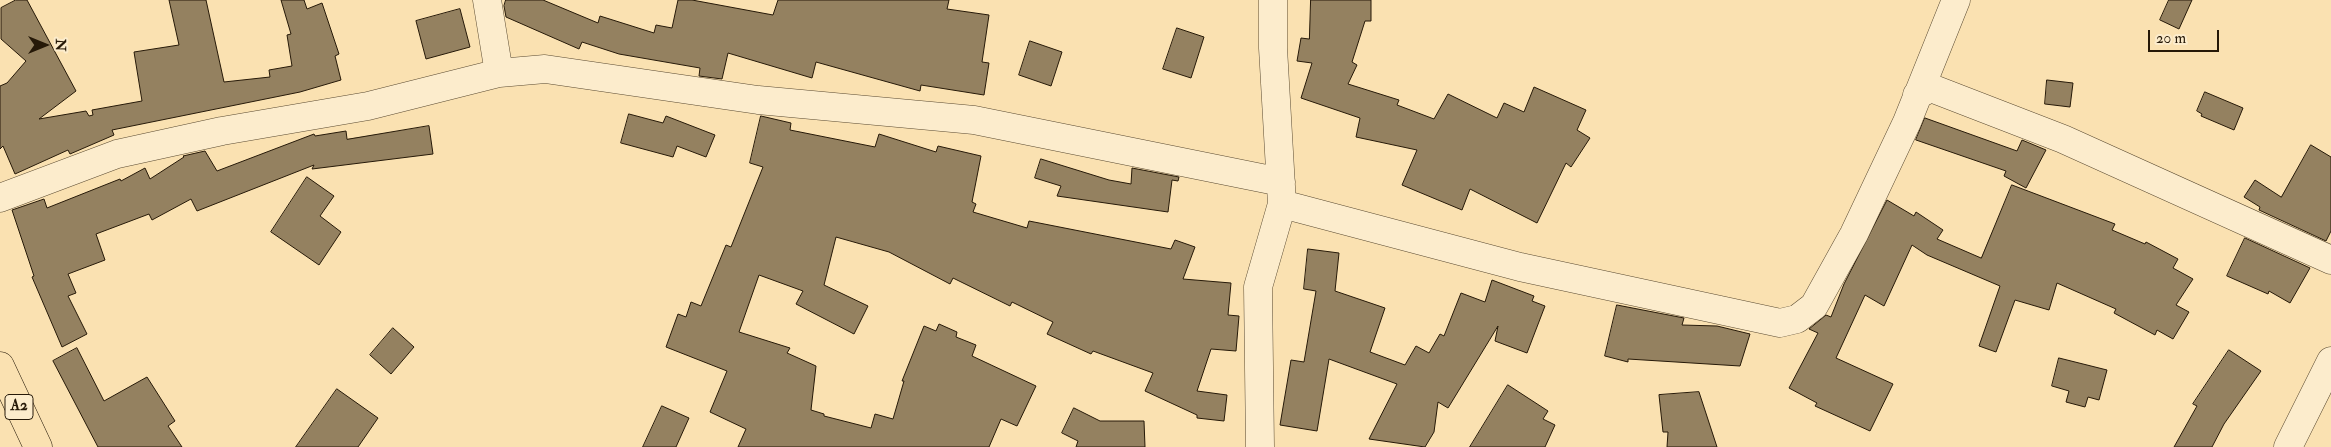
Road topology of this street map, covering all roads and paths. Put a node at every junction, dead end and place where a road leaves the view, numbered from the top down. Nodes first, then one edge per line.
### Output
1 (487, 0) edge
2 (1272, 0) edge
3 (1956, 0) edge
4 (499, 73) junction
5 (1917, 95) junction
6 (1282, 193) junction
7 (0, 198) edge
8 (2331, 260) edge
9 (2331, 362) edge
10 (0, 366) edge
11 (38, 447) edge
12 (1260, 447) edge
13 (2288, 447) edge

1 - 4 street
2 - 6 street
3 - 5 street
4 - 6 street
4 - 7 street
5 - 6 street
5 - 8 street
6 - 12 street
9 - 13 street
10 - 11 highway, A2

